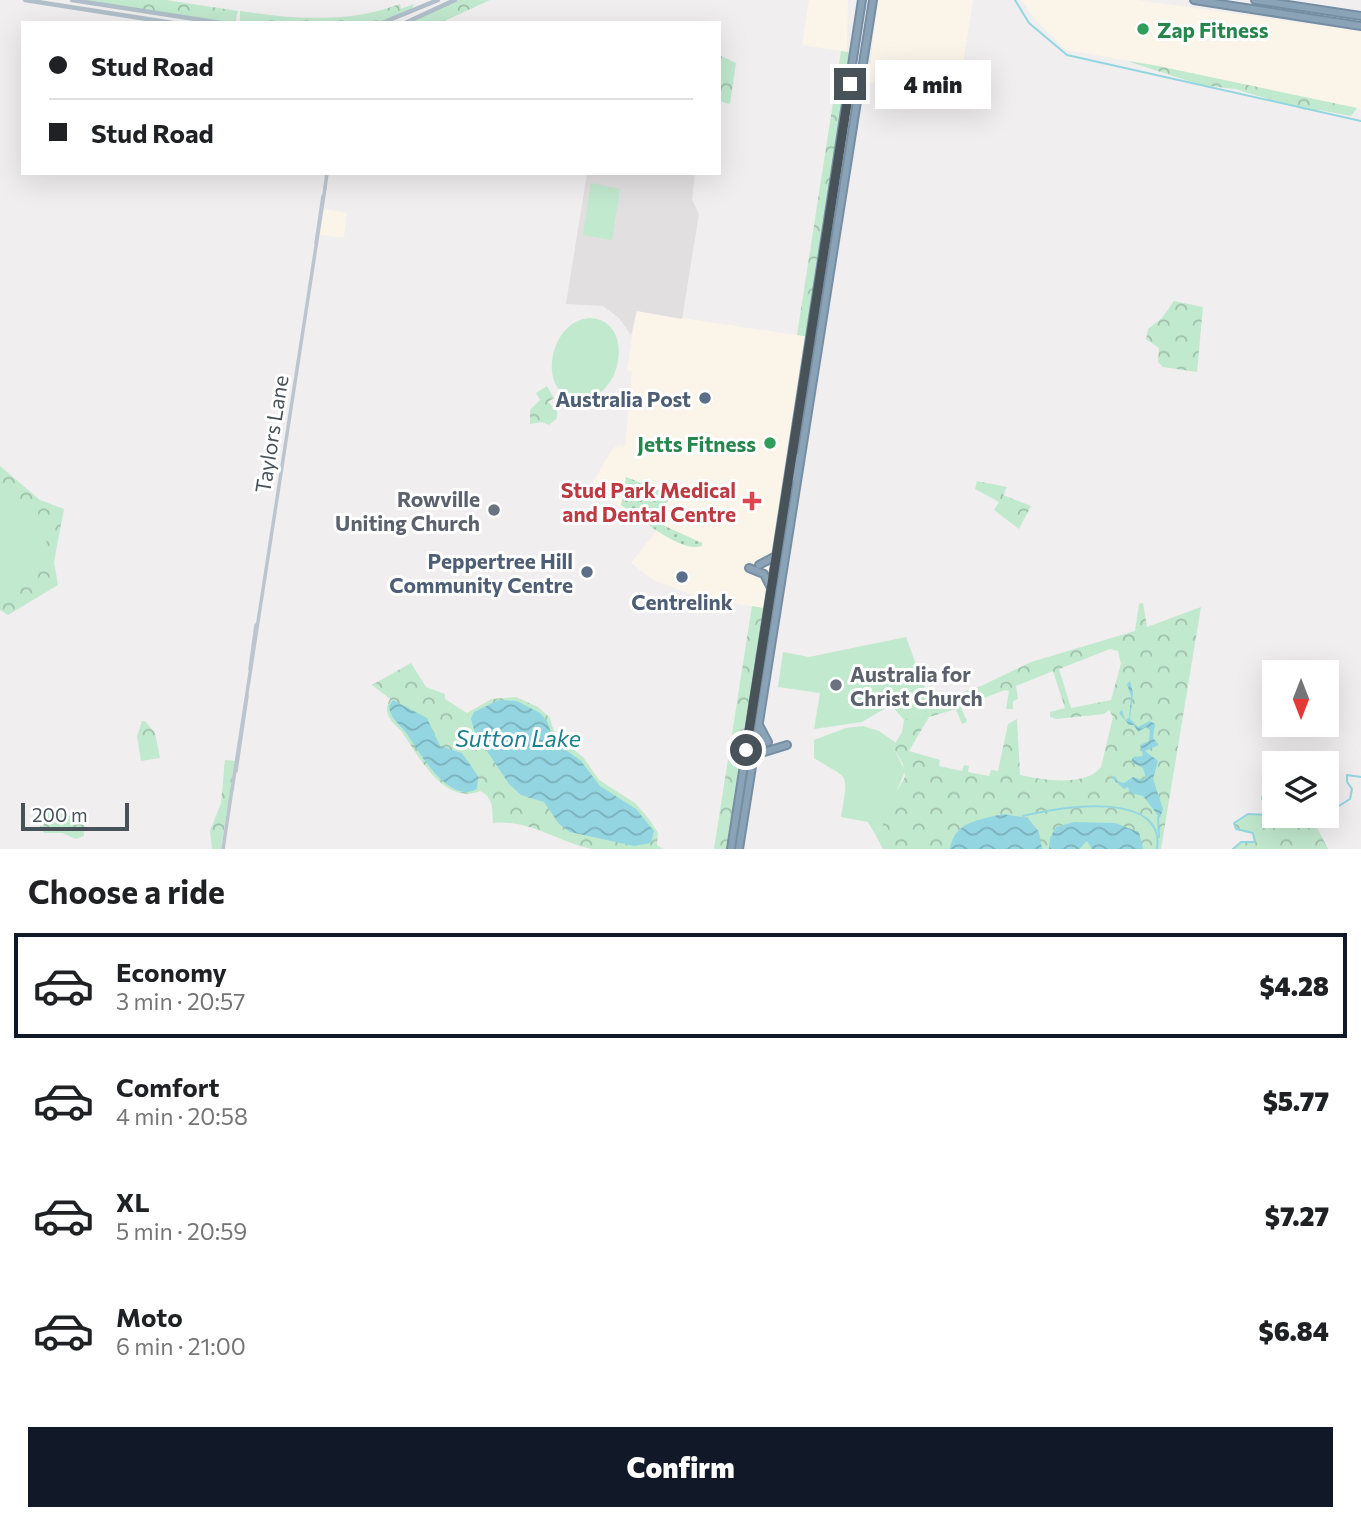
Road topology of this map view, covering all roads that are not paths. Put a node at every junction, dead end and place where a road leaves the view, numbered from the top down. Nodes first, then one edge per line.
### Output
1 (25, 0) edge
2 (72, 0) edge
3 (438, 0) edge
4 (455, 0) edge
5 (862, 0) edge
6 (873, 0) edge
7 (1194, 0) edge
8 (1255, 0) edge
9 (1203, 1) edge
10 (402, 16) junction
11 (1361, 16) edge
12 (160, 21) edge
13 (208, 21) edge
14 (388, 21) edge
15 (404, 21) edge
16 (409, 21) edge
17 (1361, 26) edge
18 (327, 175) edge
19 (802, 442) junction
20 (788, 482) junction
21 (777, 555) junction
22 (759, 565) dead end
23 (749, 568) dead end
24 (771, 592) junction
25 (759, 725) junction
26 (768, 742) dead end
27 (787, 745) dead end
28 (754, 760) junction
29 (222, 849) edge
30 (731, 849) edge
31 (739, 849) edge

1 - 12 main road
2 - 13 main road
3 - 10 main road
4 - 16 main road
5 - 20 highway
6 - 19 highway
7 - 9 highway
8 - 11 highway
9 - 17 highway
10 - 14 main road
10 - 15 main road
18 - 29 main road, Taylors Lane
19 - 20 highway
19 - 25 highway
20 - 21 highway
21 - 22 highway
21 - 24 highway
23 - 24 highway
24 - 30 highway
25 - 26 highway
25 - 28 highway
27 - 28 highway
28 - 31 highway

